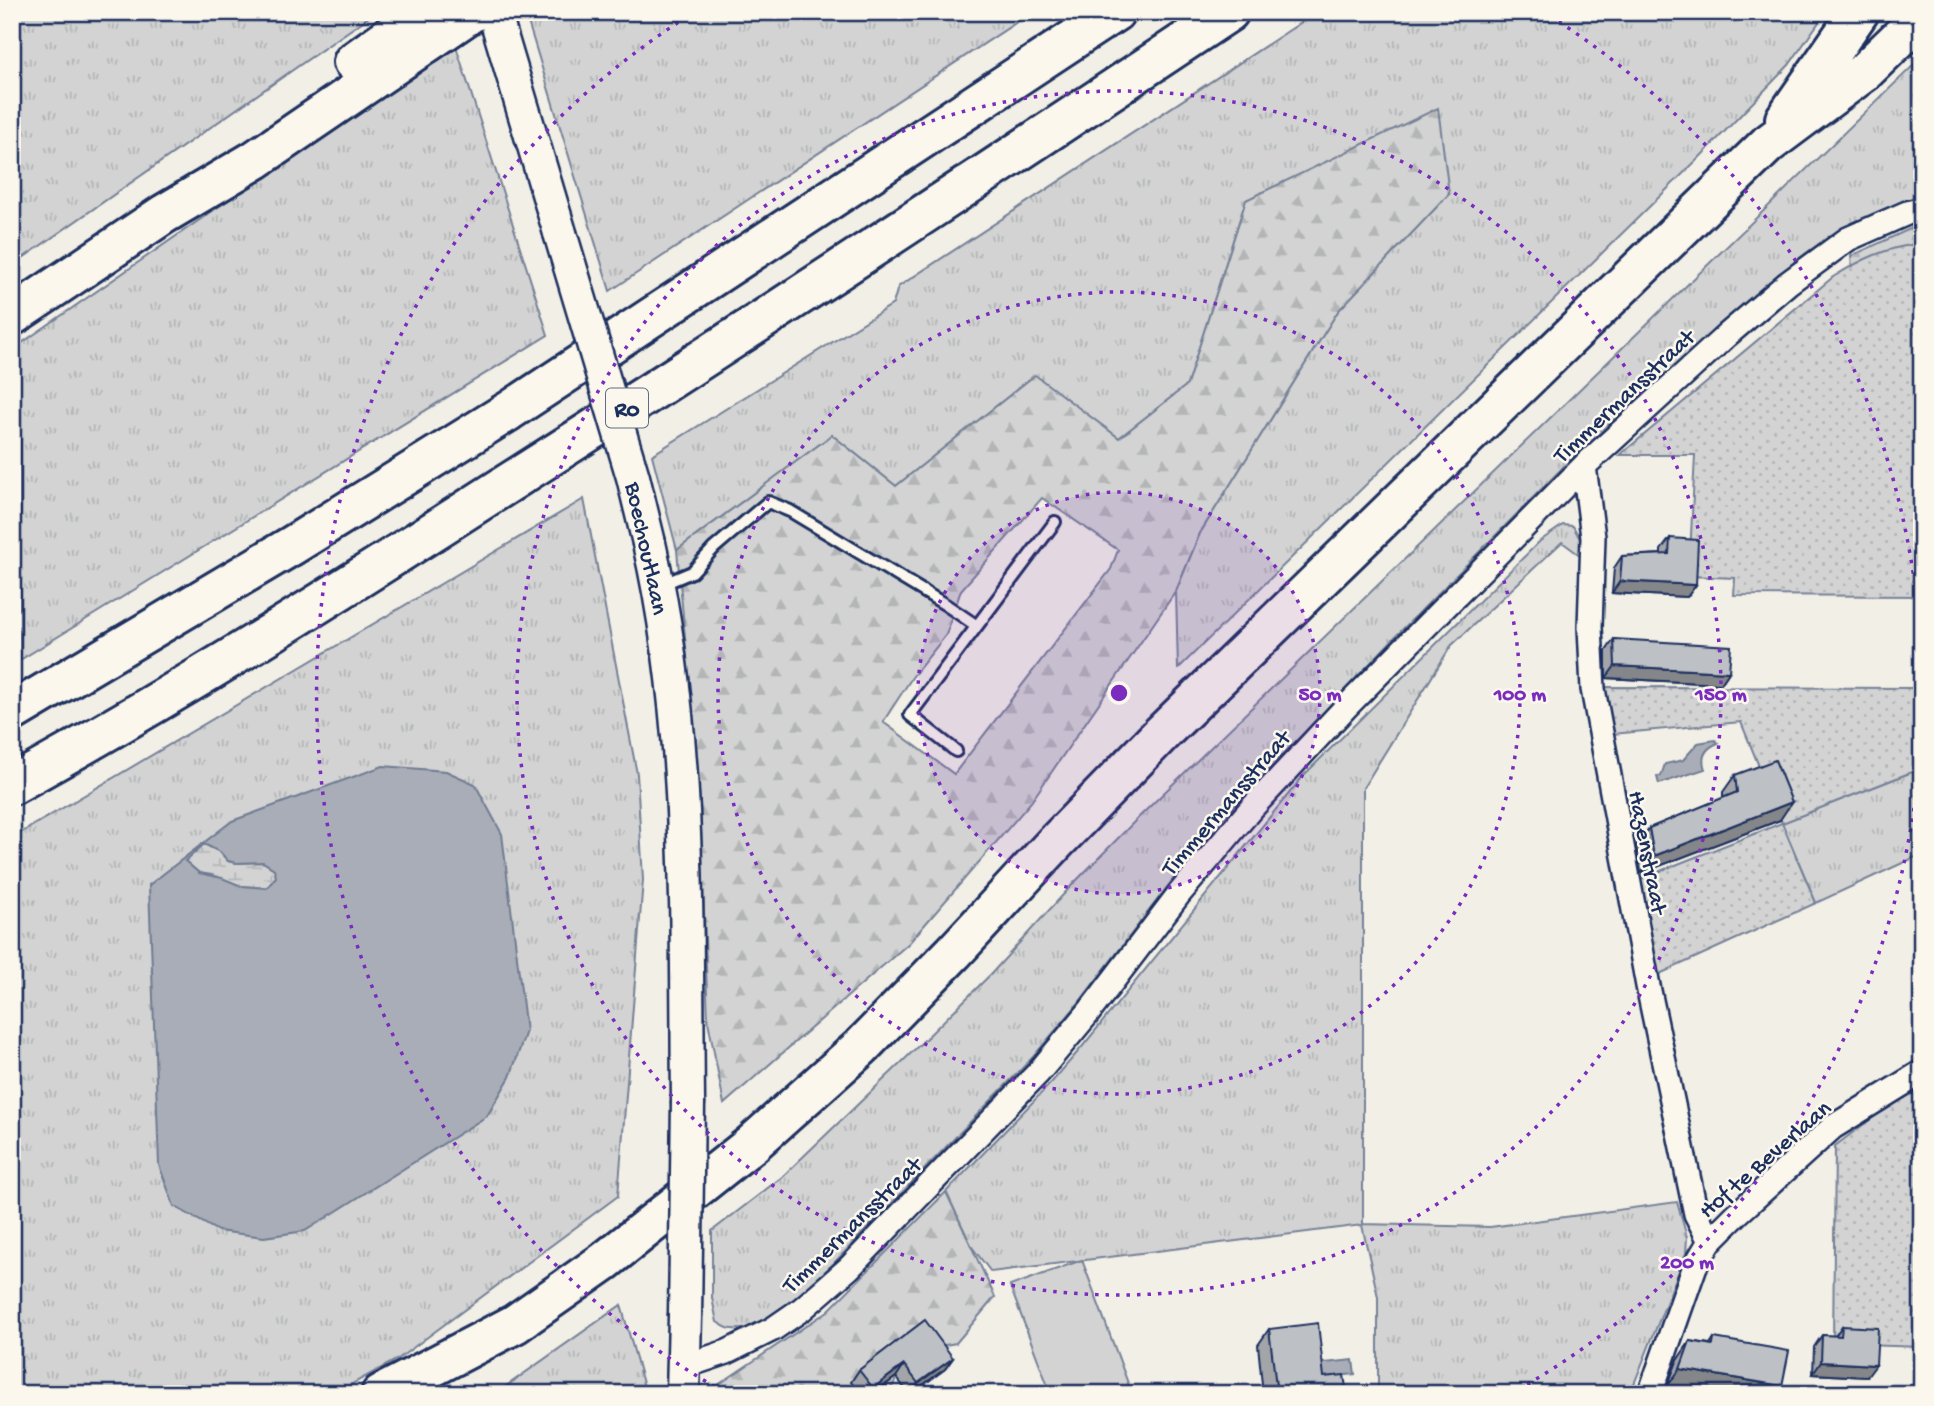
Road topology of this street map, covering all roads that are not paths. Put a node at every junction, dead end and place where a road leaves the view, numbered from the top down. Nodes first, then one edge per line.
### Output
1 (423, 12) edge
2 (472, 12) edge
3 (494, 12) edge
4 (1115, 12) edge
5 (1229, 12) edge
6 (1859, 12) edge
7 (1922, 16) edge
8 (1768, 144) junction
9 (1922, 209) edge
10 (163, 214) junction
11 (12, 316) edge
12 (1584, 466) junction
13 (1055, 522) dead end
14 (658, 586) junction
15 (977, 626) junction
16 (12, 712) edge
17 (957, 751) dead end
18 (12, 785) edge
19 (1922, 1072) edge
20 (1710, 1241) junction
21 (515, 1324) junction
22 (684, 1380) edge
23 (381, 1394) edge
24 (441, 1394) edge
25 (1650, 1394) edge

1 - 10 highway
2 - 10 highway
3 - 14 main road, Boechoutlaan, bridge
4 - 16 highway, R0
5 - 18 highway, R0
6 - 8 highway
7 - 8 highway
8 - 21 highway
9 - 12 street, Timmermansstraat
10 - 11 highway
12 - 20 street, Hazenstraat
12 - 22 street, Timmermansstraat
13 - 15 lane
14 - 15 lane
14 - 22 main road, Boechoutlaan, bridge
15 - 17 lane
19 - 20 street, Hof te Beverlaan
20 - 25 street, Hof te Beverlaan
21 - 23 highway
21 - 24 highway

